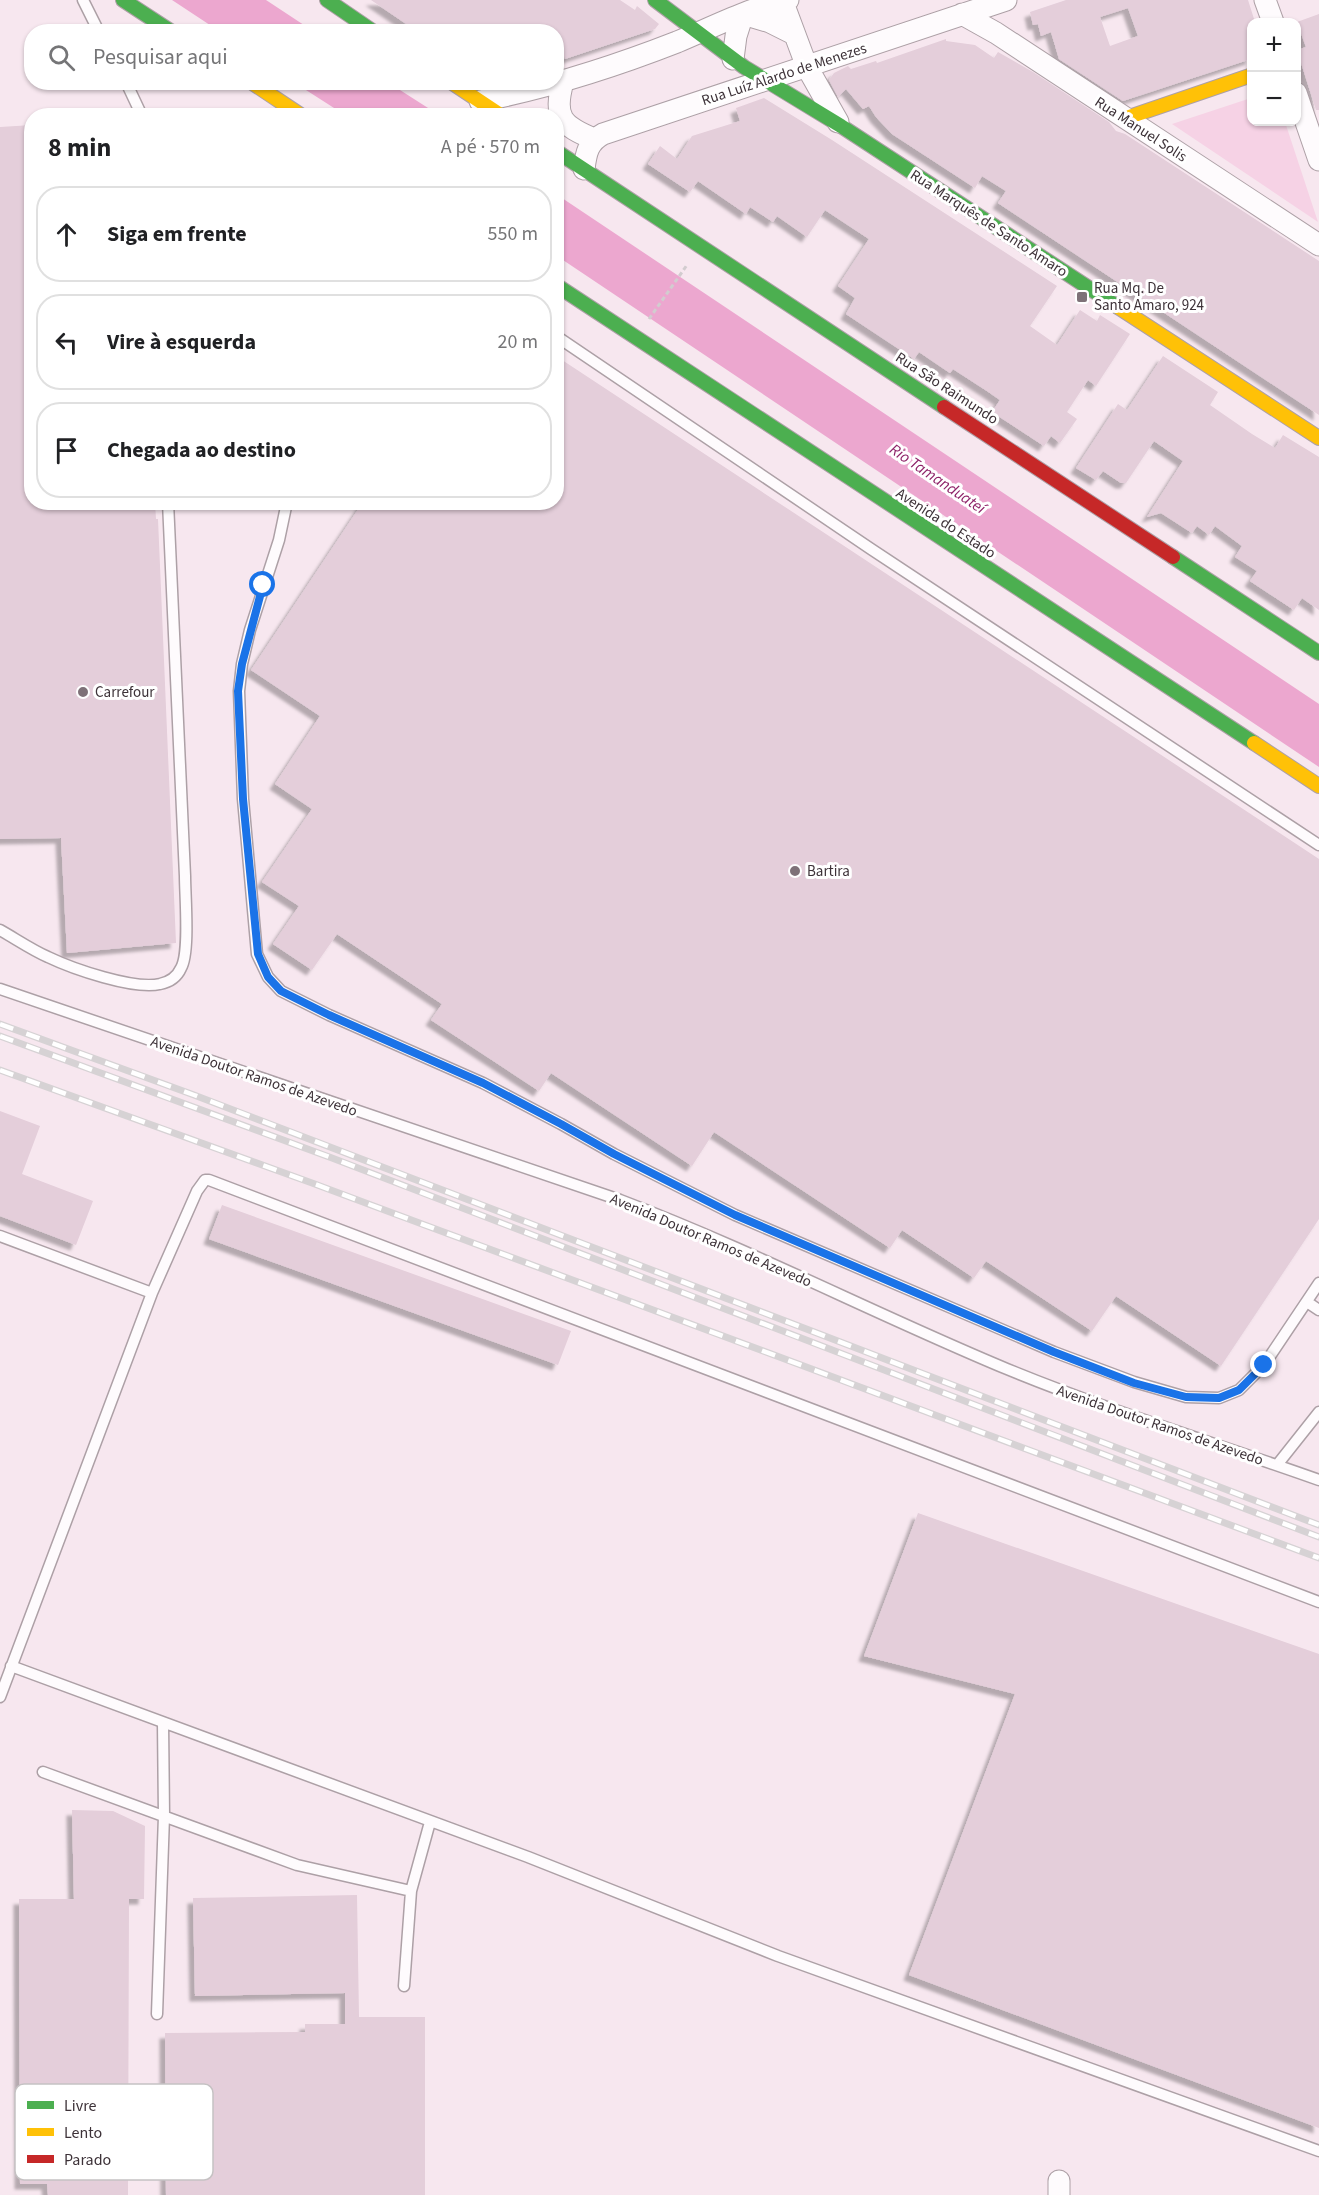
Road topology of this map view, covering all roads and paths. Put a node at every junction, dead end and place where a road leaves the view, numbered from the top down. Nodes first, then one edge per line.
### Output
1 (82, 0) edge
2 (123, 0) edge
3 (327, 0) edge
4 (656, 0) edge
5 (784, 0) edge
6 (1005, 0) edge
7 (1265, 0) edge
8 (743, 14) junction
9 (962, 15) junction
10 (1272, 18) edge
11 (95, 24) edge
12 (160, 24) edge
13 (362, 24) edge
14 (698, 32) junction
15 (794, 34) junction
16 (733, 59) junction
17 (807, 67) junction
18 (1247, 76) edge
19 (765, 80) junction
20 (564, 82) edge
21 (130, 90) edge
22 (261, 90) edge
23 (464, 90) edge
24 (528, 90) edge
25 (561, 90) edge
26 (480, 101) junction
27 (138, 108) edge
28 (284, 108) edge
29 (490, 108) edge
30 (559, 108) edge
31 (1301, 108) edge
32 (1126, 118) junction
33 (564, 120) edge
34 (841, 126) junction
35 (594, 139) junction
36 (564, 156) edge
37 (1319, 160) edge
38 (584, 169) junction
39 (1319, 245) edge
40 (690, 260) dead end
41 (564, 290) edge
42 (643, 328) dead end
43 (564, 341) edge
44 (1319, 438) edge
45 (168, 510) edge
46 (285, 510) edge
47 (1319, 653) edge
48 (1319, 786) edge
49 (1319, 845) edge
50 (0, 930) edge
51 (0, 989) edge
52 (0, 1236) edge
53 (1319, 1283) edge
54 (152, 1293) junction
55 (1307, 1302) junction
56 (1319, 1310) edge
57 (1319, 1412) edge
58 (1277, 1465) junction
59 (1319, 1480) edge
60 (1319, 1602) edge
61 (11, 1666) junction
62 (0, 1697) edge
63 (163, 1723) junction
64 (43, 1772) dead end
65 (164, 1816) junction
66 (430, 1822) junction
67 (411, 1891) junction
68 (404, 1986) dead end
69 (157, 2014) dead end
70 (1319, 2151) edge

1 - 11 lane
2 - 12 main road
3 - 13 main road
4 - 14 main road, Rua Marquês de Santo Amaro
5 - 8 street
5 - 15 street, Rua Marquês de Santo Amaro
6 - 9 street, Rua Luíz Alardo de Menezes
7 - 10 street
8 - 14 street
8 - 15 street
8 - 16 street
9 - 17 street, Rua Luíz Alardo de Menezes
9 - 32 street, Rua Manuel Solis
14 - 16 main road, Rua Marquês de Santo Amaro
14 - 20 street
15 - 17 street, Rua Marquês de Santo Amaro
16 - 19 main road, Rua Marquês de Santo Amaro
17 - 19 street, Rua Luíz Alardo de Menezes
17 - 34 street, Rua Marquês de Santo Amaro
18 - 32 main road
19 - 34 main road, Rua Marquês de Santo Amaro
19 - 35 street, Rua Luíz Alardo de Menezes
21 - 27 lane
22 - 28 main road
23 - 26 main road
24 - 26 street
25 - 30 street
26 - 29 main road
31 - 37 street
32 - 39 street, Rua Manuel Solis
33 - 35 street
34 - 44 main road, Rua Marquês de Santo Amaro
35 - 38 street
36 - 38 main road, Rua São Raimundo
38 - 47 main road, Rua São Raimundo
40 - 42 path
41 - 48 main road, Avenida do Estado
43 - 49 lane
45 - 50 lane
46 - 55 lane
51 - 58 lane, Avenida Doutor Ramos de Azevedo
52 - 54 lane
53 - 55 lane
54 - 60 lane
54 - 61 lane
55 - 56 lane
57 - 58 lane
58 - 59 lane, Avenida Doutor Ramos de Azevedo
61 - 62 lane
61 - 63 lane
63 - 65 lane
63 - 66 lane
64 - 65 lane
65 - 67 lane
65 - 69 lane
66 - 67 lane
66 - 70 lane
67 - 68 lane

